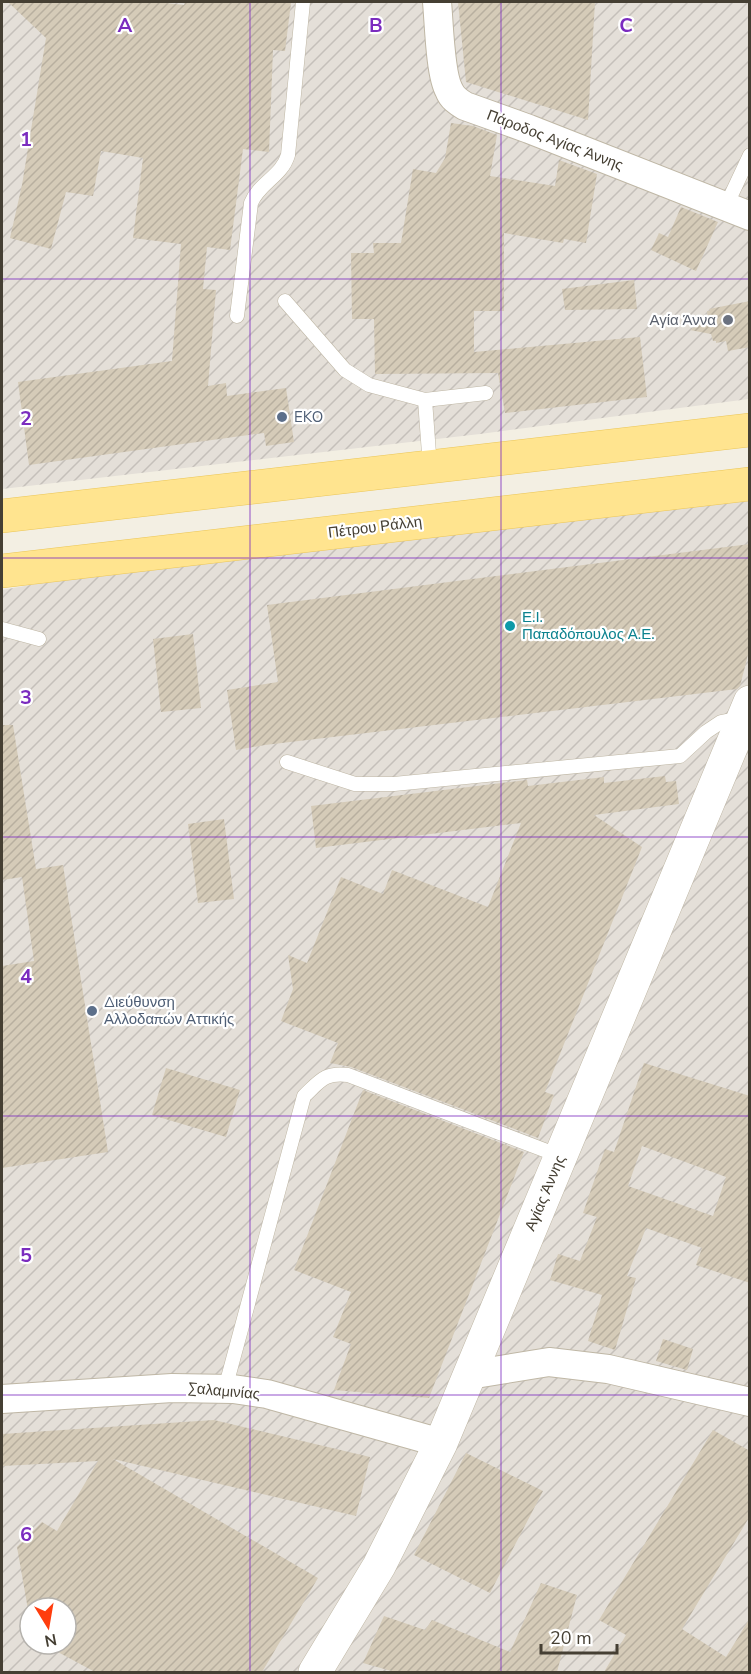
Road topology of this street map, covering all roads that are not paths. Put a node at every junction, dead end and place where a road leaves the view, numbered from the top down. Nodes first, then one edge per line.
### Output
1 (303, 2) edge
2 (437, 2) edge
3 (750, 155) edge
4 (738, 211) edge
5 (285, 302) dead end
6 (237, 316) dead end
7 (486, 393) dead end
8 (425, 399) junction
9 (750, 430) edge
10 (430, 467) junction
11 (750, 484) edge
12 (2, 516) edge
13 (2, 571) edge
14 (2, 629) edge
15 (39, 639) dead end
16 (746, 710) edge
17 (286, 762) dead end
18 (560, 1156) junction
19 (469, 1375) junction
20 (225, 1389) junction
21 (2, 1399) edge
22 (750, 1402) edge
23 (441, 1443) junction
24 (315, 1672) edge

1 - 6 lane
2 - 4 street, Πάροδος Αγίας Άννης
3 - 4 lane
5 - 8 lane
7 - 8 lane
8 - 10 lane
9 - 10 main road
10 - 12 main road
11 - 13 main road, Πέτρου Ράλλη
14 - 15 lane
16 - 17 lane
16 - 18 street, Αγίας Άννης
18 - 19 street, Αγίας Άννης
18 - 20 lane
19 - 22 street
19 - 23 street, Αγίας Άννης
20 - 21 street, Σαλαμινίας
20 - 23 street, Σαλαμινίας
23 - 24 street, Αγίας Άννης

